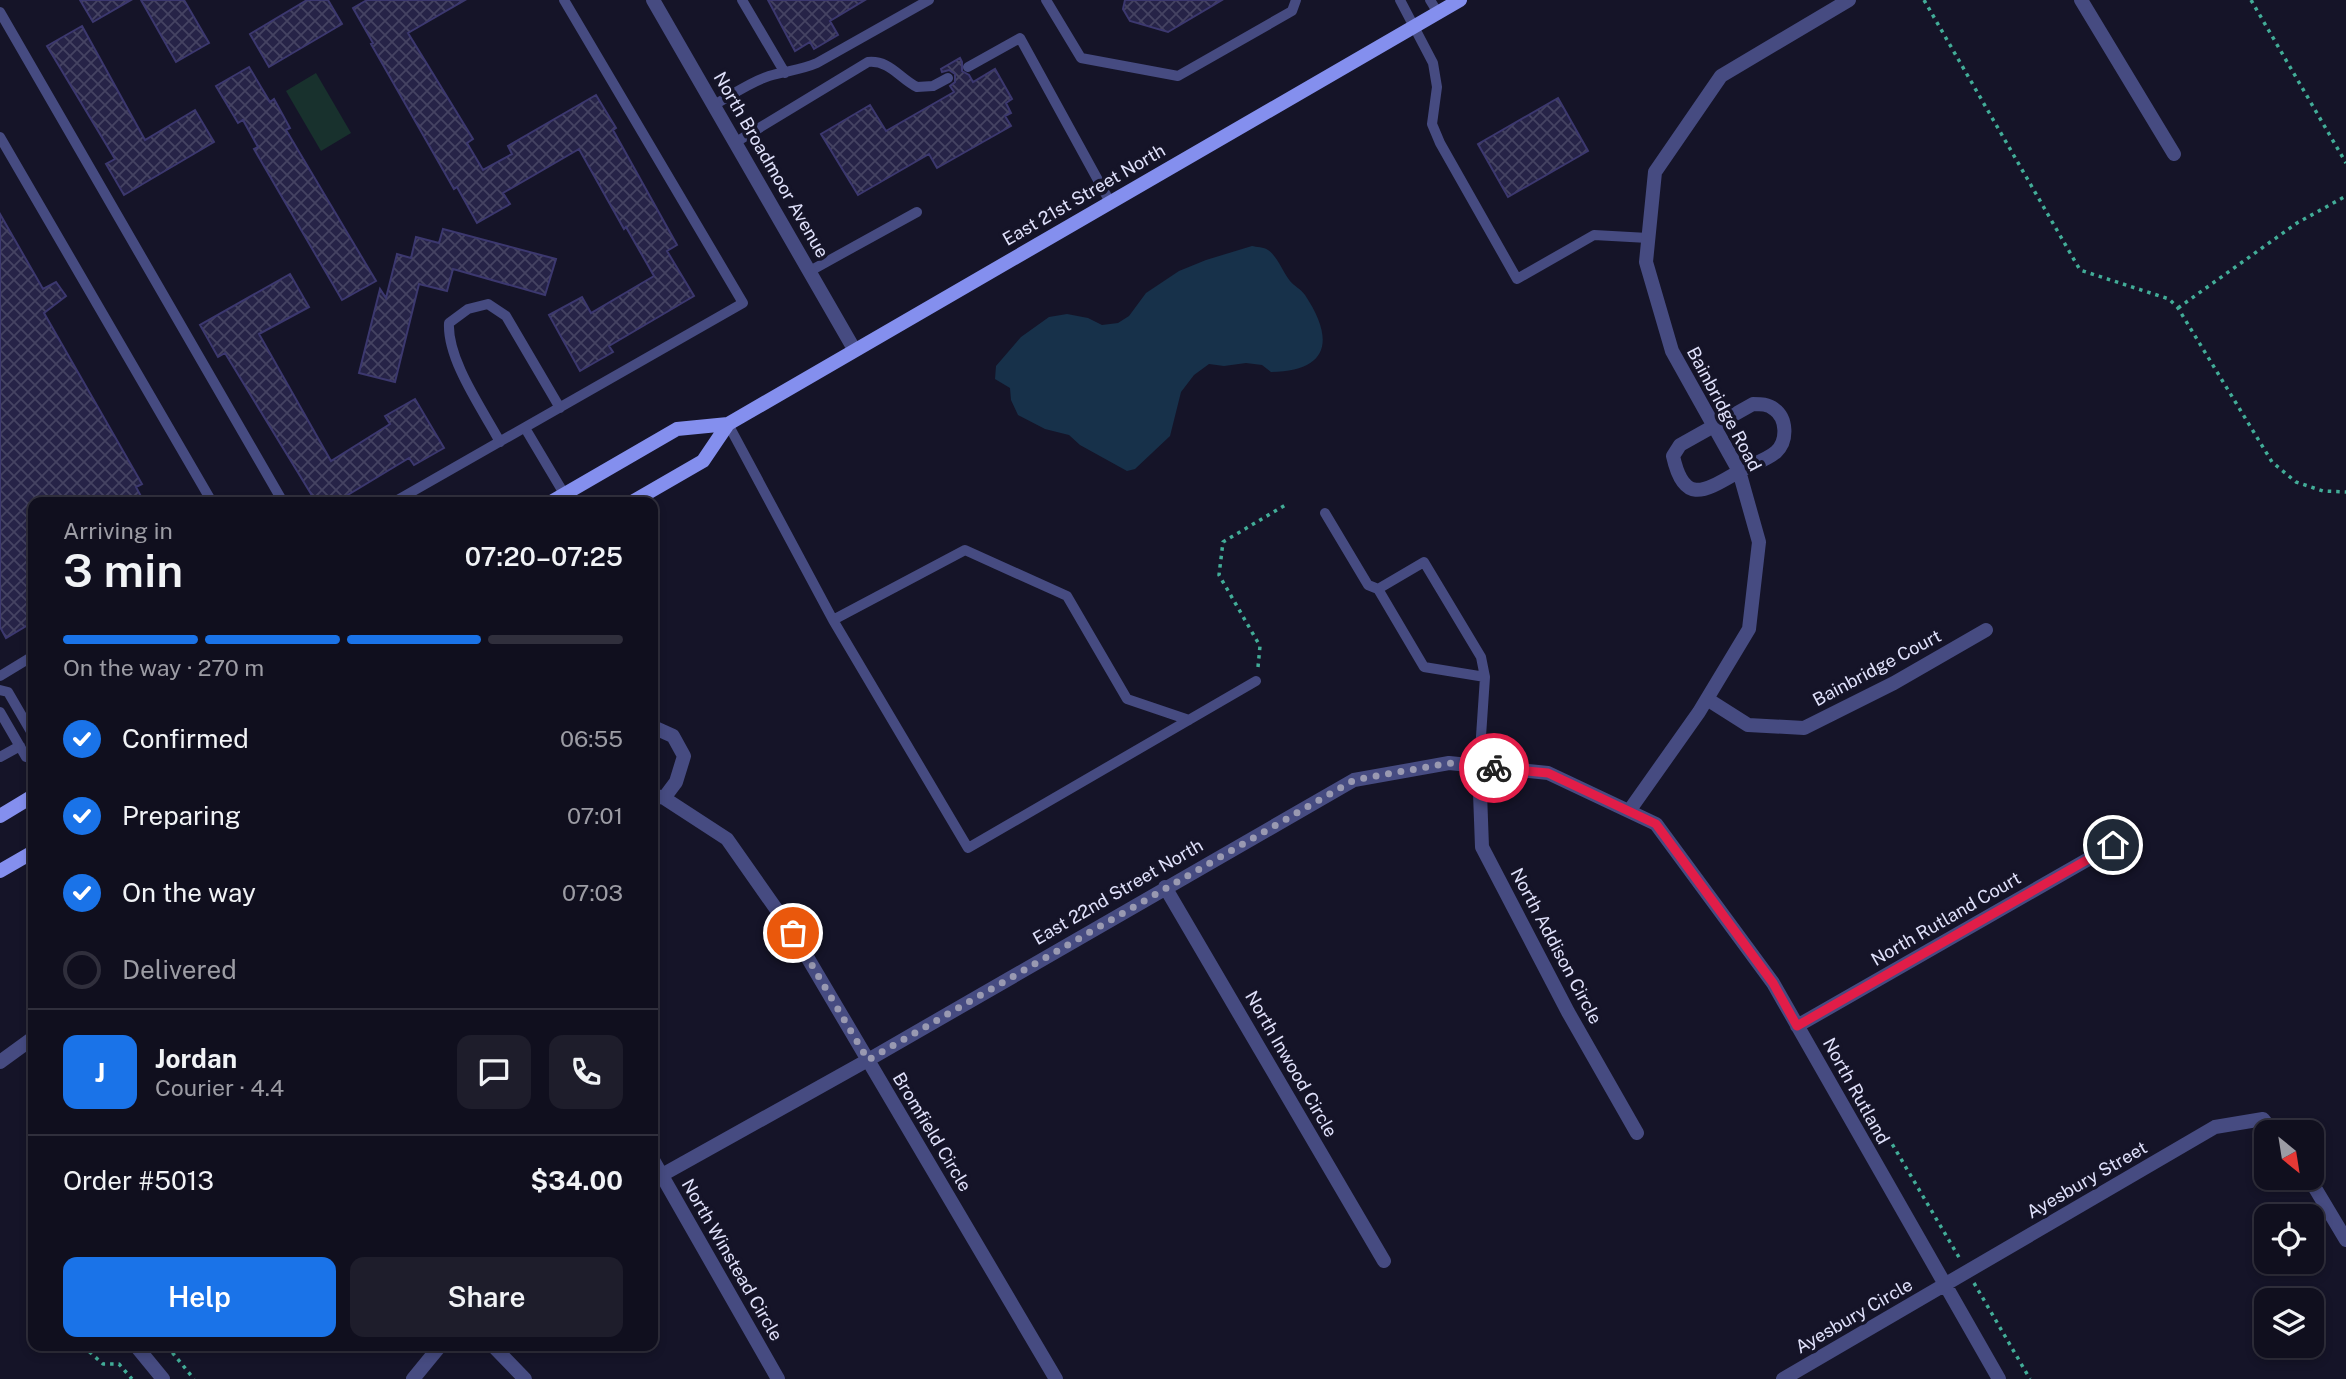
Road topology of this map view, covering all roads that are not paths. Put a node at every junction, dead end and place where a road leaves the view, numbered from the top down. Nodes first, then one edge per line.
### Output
1 (564, 0) edge
2 (653, 0) edge
3 (742, 0) edge
4 (929, 0) edge
5 (1046, 0) edge
6 (1296, 0) edge
7 (1400, 0) edge
8 (1460, 0) edge
9 (1849, 0) edge
10 (2081, 0) edge
11 (1434, 6) edge
12 (0, 12) edge
13 (1415, 26) junction
14 (968, 67) dead end
15 (785, 73) junction
16 (948, 78) dead end
17 (714, 105) junction
18 (0, 138) edge
19 (736, 142) junction
20 (2174, 154) dead end
21 (1110, 202) junction
22 (917, 212) dead end
23 (1648, 238) junction
24 (810, 271) junction
25 (854, 349) junction
26 (560, 408) junction
27 (728, 424) junction
28 (1713, 427) junction
29 (525, 428) junction
30 (500, 442) junction
31 (1739, 471) junction
32 (209, 497) edge
33 (280, 497) edge
34 (403, 497) edge
35 (565, 497) edge
36 (568, 497) edge
37 (641, 497) edge
38 (1325, 513) dead end
39 (1378, 589) junction
40 (833, 620) junction
41 (1986, 630) dead end
42 (28, 659) edge
43 (0, 676) edge
44 (1485, 677) junction
45 (1256, 681) road end
46 (0, 690) edge
47 (1707, 699) junction
48 (0, 712) edge
49 (1189, 720) junction
50 (28, 726) edge
51 (658, 729) edge
52 (20, 746) junction
53 (0, 757) edge
54 (28, 758) edge
55 (1479, 766) junction
56 (658, 796) edge
57 (28, 799) edge
58 (1629, 811) junction
59 (0, 816) edge
60 (2113, 845) dead end
61 (28, 855) edge
62 (0, 872) edge
63 (1166, 887) junction
64 (1797, 1026) junction
65 (28, 1042) edge
66 (868, 1060) junction
67 (0, 1062) edge
68 (2254, 1120) edge
69 (1637, 1133) dead end
70 (658, 1176) edge
71 (658, 1179) edge
72 (2316, 1190) edge
73 (2346, 1240) edge
74 (1384, 1261) dead end
75 (1944, 1286) junction
76 (140, 1351) edge
77 (436, 1351) edge
78 (499, 1351) edge
79 (163, 1379) edge
80 (413, 1379) edge
81 (525, 1379) edge
82 (778, 1379) edge
83 (1056, 1379) edge
84 (1783, 1379) edge
85 (1999, 1379) edge

1 - 26 lane
2 - 17 street, North Broadmoor Avenue
3 - 15 lane
4 - 15 lane
5 - 6 lane
7 - 13 lane
8 - 11 main road, East 21st Street North
9 - 23 street, Bainbridge Road
10 - 20 street
11 - 13 main road, East 21st Street North
12 - 33 lane
13 - 21 main road, East 21st Street North
13 - 23 lane
14 - 21 lane
15 - 17 lane
16 - 19 lane
17 - 19 street, North Broadmoor Avenue
18 - 32 lane
19 - 24 street, North Broadmoor Avenue
21 - 25 main road, East 21st Street North
22 - 24 lane
23 - 28 street, Bainbridge Road
24 - 25 street, North Broadmoor Avenue
25 - 27 main road, East 21st Street North
26 - 29 lane
26 - 30 lane
27 - 36 main road, East 21st Street North
27 - 37 main road, East 21st Street North
27 - 40 lane
28 - 31 street, Bainbridge Road
28 - 31 street
28 - 31 street
29 - 30 lane
29 - 35 lane
30 - 34 lane
31 - 47 street, Bainbridge Road
38 - 39 lane
39 - 44 lane
39 - 44 lane
40 - 49 lane
40 - 49 lane
41 - 47 street, Bainbridge Court
42 - 43 lane
44 - 55 lane
45 - 49 lane
46 - 50 lane
47 - 58 street, Bainbridge Road
48 - 52 lane
51 - 56 street
52 - 53 lane
52 - 54 lane
55 - 58 street, East 22nd Street North
55 - 63 street, East 22nd Street North
55 - 69 street, North Addison Circle
56 - 66 street, Bromfield Circle
57 - 59 main road
58 - 64 street, North Rutland
60 - 64 street, North Rutland Court
61 - 62 main road
63 - 66 street, East 22nd Street North
63 - 74 street, North Inwood Circle
64 - 75 street, North Rutland
65 - 67 street
66 - 70 street, East 22nd Street North
66 - 83 street, Bromfield Circle
68 - 75 street, Ayesbury Street
71 - 82 street, North Winstead Circle
72 - 73 street
75 - 84 street, Ayesbury Circle
75 - 85 street, North Rutland
76 - 79 street
77 - 80 street
78 - 81 street

